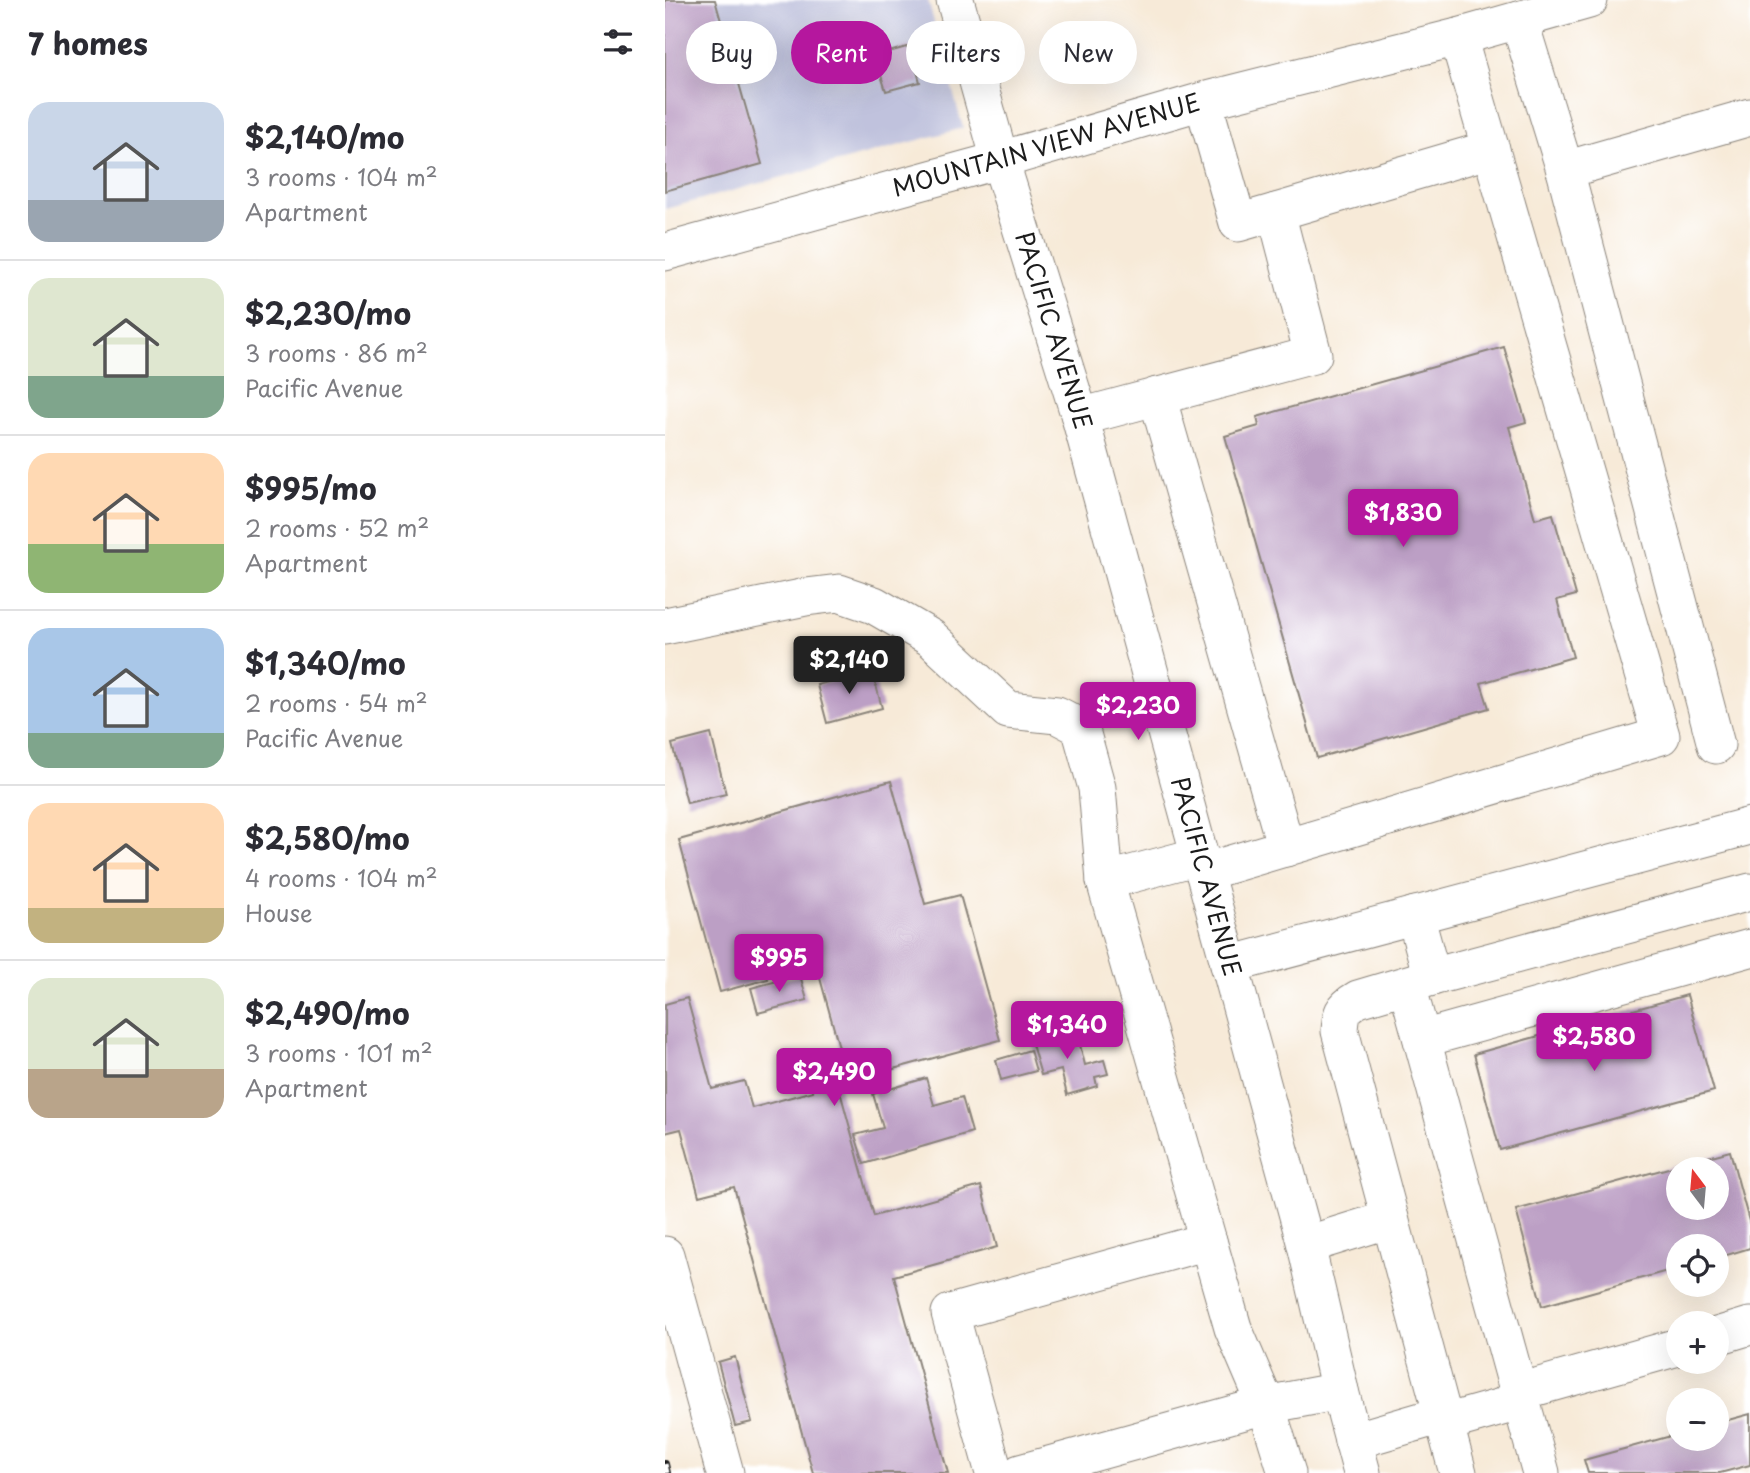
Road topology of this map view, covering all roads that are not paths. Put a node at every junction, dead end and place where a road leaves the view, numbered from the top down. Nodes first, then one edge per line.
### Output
1 (955, 0) edge
2 (1589, 0) edge
3 (1519, 20) junction
4 (1458, 37) junction
5 (1203, 101) junction
6 (1750, 117) edge
7 (1490, 149) junction
8 (1000, 160) junction
9 (1565, 170) junction
10 (1276, 212) junction
11 (665, 252) edge
12 (1157, 396) junction
13 (1080, 417) junction
14 (665, 626) edge
15 (1716, 745) dead end
16 (1750, 826) edge
17 (1286, 848) junction
18 (1202, 864) junction
19 (1105, 881) junction
20 (1750, 892) edge
21 (1415, 915) junction
22 (1750, 948) edge
23 (1229, 965) junction
24 (1419, 981) junction
25 (1422, 1038) junction
26 (1390, 1219) junction
27 (1208, 1241) junction
28 (1306, 1245) junction
29 (665, 1255) edge
30 (1750, 1326) edge
31 (1729, 1332) edge
32 (1666, 1350) edge
33 (1340, 1391) junction
34 (1519, 1392) junction
35 (1266, 1405) junction
36 (1443, 1415) junction
37 (1357, 1457) edge
38 (725, 1473) edge
39 (993, 1473) edge
40 (1020, 1473) edge
41 (1287, 1473) edge
42 (1458, 1473) edge
43 (1541, 1473) edge

1 - 8 street, PACIFIC AVENUE
2 - 3 street, MOUNTAIN VIEW AVENUE
3 - 4 street, MOUNTAIN VIEW AVENUE
3 - 9 street
4 - 5 street, MOUNTAIN VIEW AVENUE
4 - 7 street
5 - 8 street, MOUNTAIN VIEW AVENUE
5 - 10 street
6 - 9 street
7 - 10 street
7 - 17 street
8 - 11 street, MOUNTAIN VIEW AVENUE
8 - 13 street, PACIFIC AVENUE
9 - 15 street
10 - 12 street
12 - 13 street
12 - 17 street
13 - 18 street, PACIFIC AVENUE
14 - 19 street
16 - 21 street
17 - 18 street
18 - 19 street
18 - 23 street, PACIFIC AVENUE
19 - 27 street
20 - 24 street
21 - 23 street
21 - 24 street
22 - 25 street
23 - 28 street, PACIFIC AVENUE
24 - 25 street
24 - 26 street
25 - 34 street
26 - 28 street
26 - 36 street
27 - 35 street
27 - 39 street
28 - 33 street, PACIFIC AVENUE
29 - 38 street
30 - 31 street
32 - 34 street
33 - 35 street
33 - 37 street, PACIFIC AVENUE
34 - 36 street
34 - 43 street
35 - 40 street
35 - 41 street
36 - 37 street
36 - 42 street

